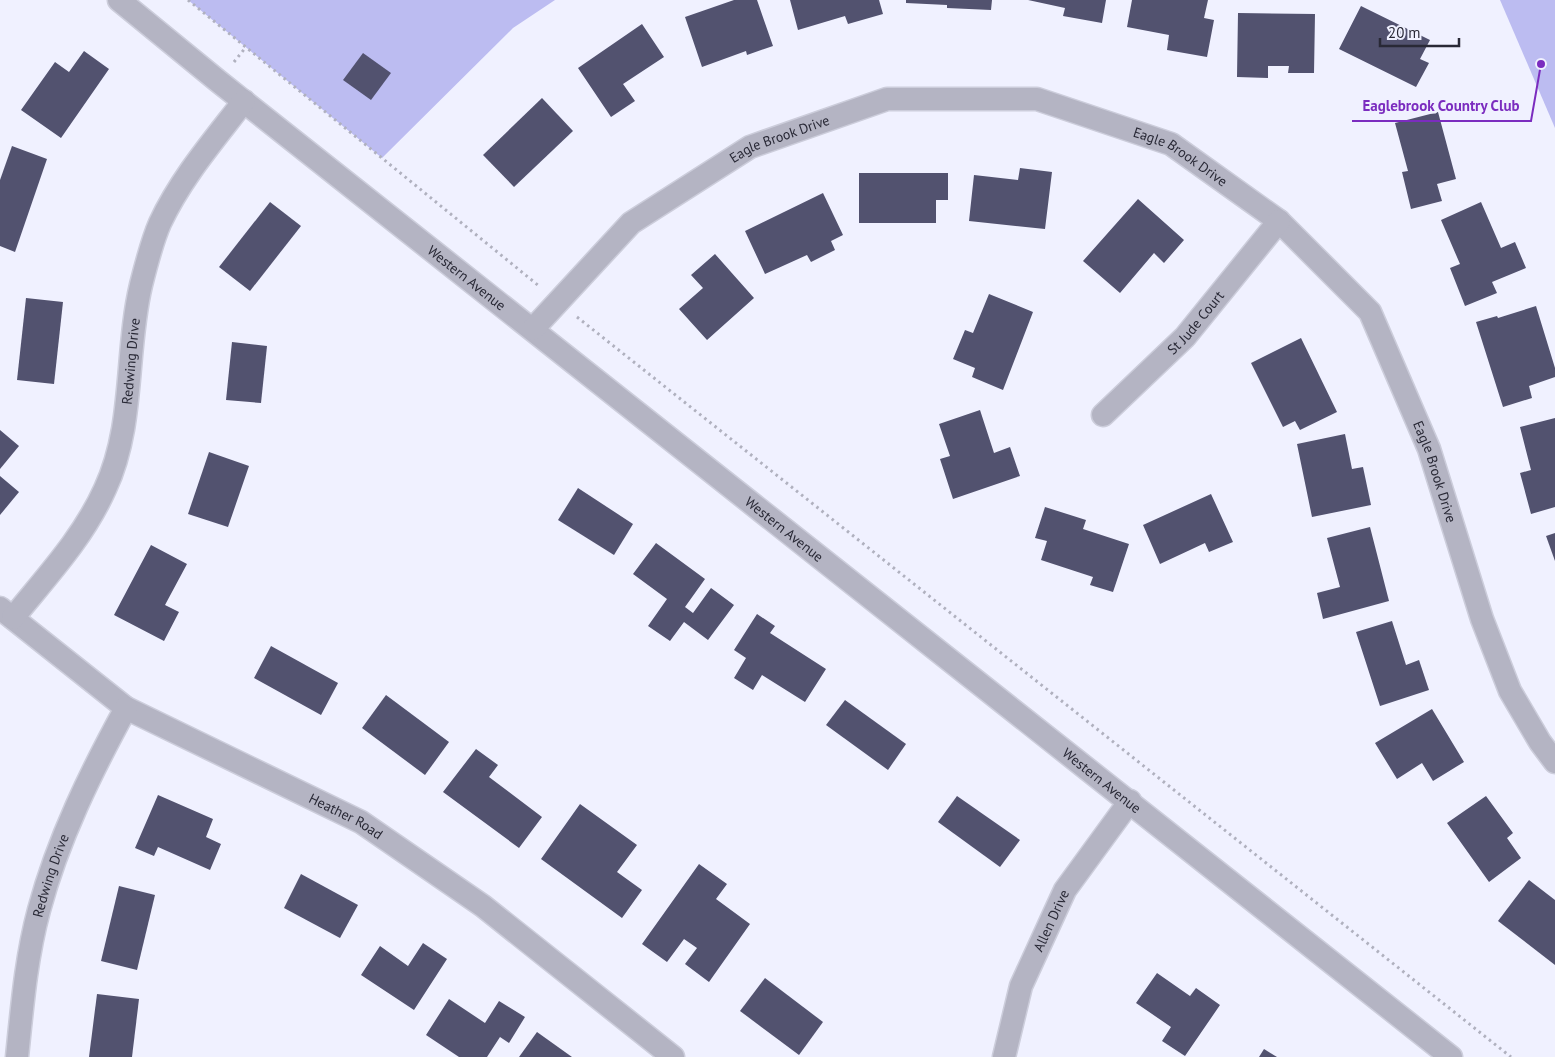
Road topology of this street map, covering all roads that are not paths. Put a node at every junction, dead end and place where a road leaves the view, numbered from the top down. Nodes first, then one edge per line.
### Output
1 (119, 0) edge
2 (244, 101) junction
3 (1279, 221) junction
4 (533, 329) junction
5 (1103, 415) dead end
6 (6, 613) edge
7 (126, 708) junction
8 (1555, 762) edge
9 (1130, 801) junction
10 (17, 1057) edge
11 (672, 1057) edge
12 (1004, 1057) edge
13 (1451, 1057) edge

1 - 2 street, Western Avenue
2 - 4 street, Western Avenue
2 - 6 street, Redwing Drive
3 - 4 street, Eagle Brook Drive
3 - 5 street, St Jude Court
3 - 8 street, Eagle Brook Drive
4 - 9 street, Western Avenue
6 - 7 street, Heather Road
7 - 10 street, Redwing Drive
7 - 11 street, Heather Road
9 - 12 street, Allen Drive
9 - 13 street, Western Avenue

